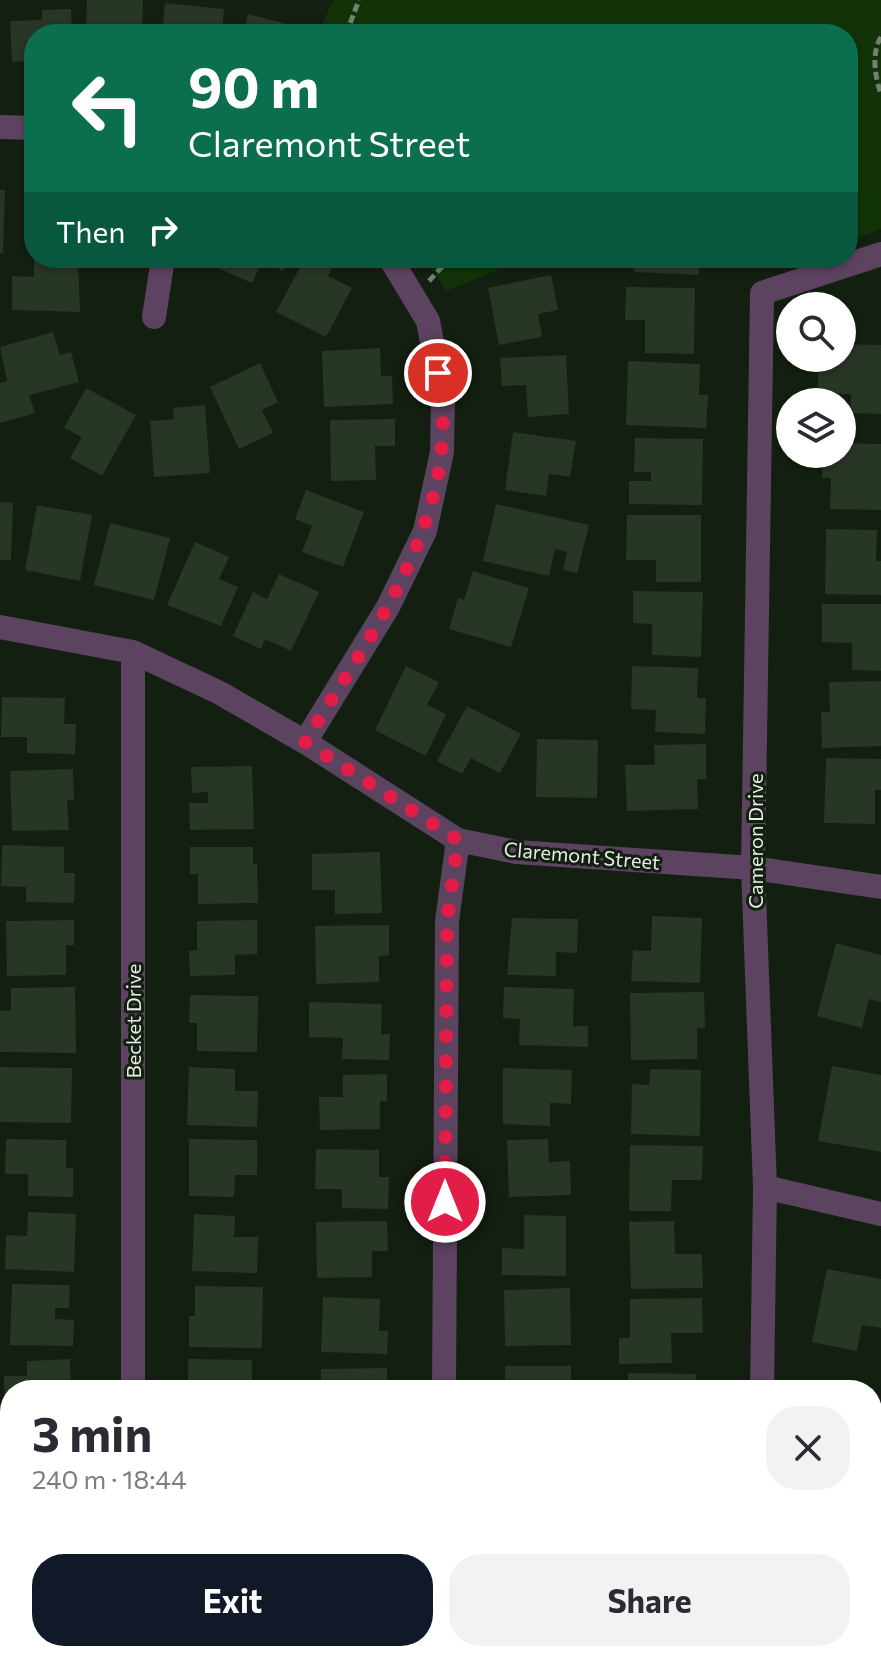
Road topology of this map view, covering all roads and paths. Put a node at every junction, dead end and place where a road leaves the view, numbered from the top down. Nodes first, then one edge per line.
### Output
1 (359, 0) edge
2 (350, 24) edge
3 (881, 37) edge
4 (881, 94) edge
5 (0, 127) edge
6 (24, 128) edge
7 (881, 254) edge
8 (858, 262) edge
9 (161, 268) edge
10 (396, 268) edge
11 (838, 268) edge
12 (154, 317) dead end
13 (0, 627) edge
14 (133, 652) junction
15 (305, 742) junction
16 (458, 840) junction
17 (753, 868) junction
18 (881, 887) edge
19 (765, 1187) junction
20 (881, 1214) edge
21 (133, 1380) edge
22 (444, 1380) edge
23 (762, 1380) edge

1 - 2 path
3 - 4 path
5 - 6 street
7 - 8 street, Cameron Drive
9 - 12 street
10 - 15 street
11 - 17 street, Cameron Drive
13 - 14 street, Claremont Street
14 - 15 street, Claremont Street
14 - 21 street, Becket Drive
15 - 16 street, Claremont Street
16 - 17 street, Claremont Street
16 - 22 street
17 - 18 street, Claremont Street
17 - 19 street, Cameron Drive
19 - 20 street
19 - 23 street, Cameron Drive

